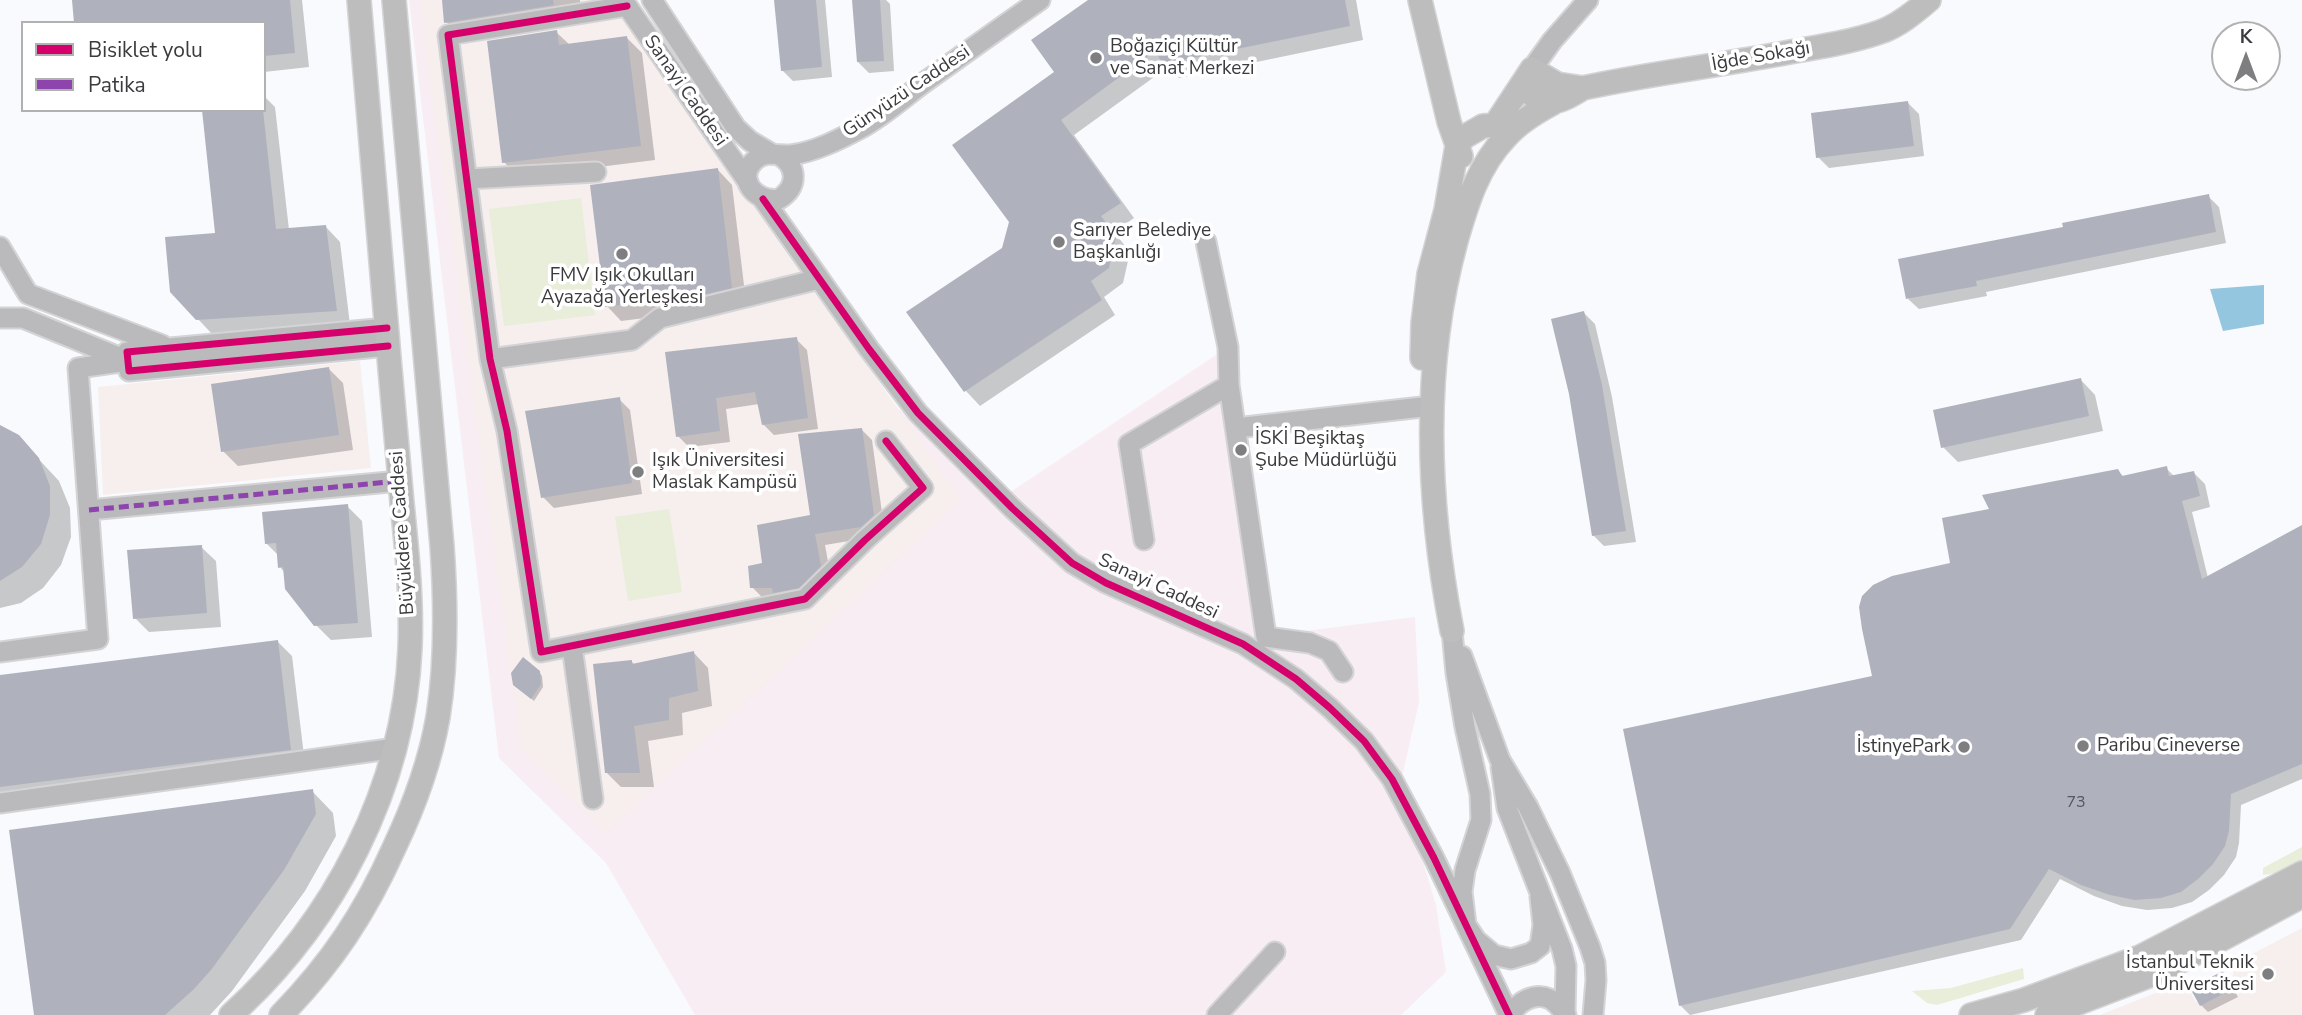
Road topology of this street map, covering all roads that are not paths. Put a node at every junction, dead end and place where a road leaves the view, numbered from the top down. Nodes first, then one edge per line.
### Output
1 (359, 0) edge
2 (394, 0) edge
3 (652, 0) edge
4 (1022, 0) edge
5 (1040, 0) edge
6 (1420, 0) edge
7 (1588, 0) edge
8 (1929, 0) edge
9 (625, 3) edge
10 (1527, 78) junction
11 (1583, 88) junction
12 (1553, 103) junction
13 (1498, 138) junction
14 (831, 142) junction
15 (1457, 146) junction
16 (776, 155) junction
17 (596, 172) dead end
18 (467, 179) junction
19 (794, 181) junction
20 (748, 182) junction
21 (764, 199) junction
22 (1465, 208) junction
23 (1206, 242) dead end
24 (0, 247) edge
25 (819, 278) junction
26 (0, 318) edge
27 (388, 337) junction
28 (167, 347) junction
29 (490, 359) junction
30 (127, 361) junction
31 (1229, 385) junction
32 (1431, 405) junction
33 (1236, 428) junction
34 (887, 441) dead end
35 (400, 481) junction
36 (89, 510) junction
37 (1144, 540) dead end
38 (1452, 631) junction
39 (572, 646) junction
40 (0, 652) edge
41 (1343, 672) dead end
42 (396, 748) junction
43 (1500, 760) junction
44 (593, 799) dead end
45 (0, 803) edge
46 (2302, 873) edge
47 (2302, 896) edge
48 (1540, 897) junction
49 (1466, 925) junction
50 (1275, 952) dead end
51 (1566, 1014) edge
52 (231, 1015) edge
53 (281, 1015) edge
54 (1217, 1015) edge
55 (1510, 1015) edge
56 (1593, 1015) edge
57 (1971, 1015) edge
58 (2047, 1015) edge

1 - 27 main road, Büyükdere Caddesi
2 - 53 main road, Büyükdere Caddesi
3 - 16 street, Sanayi Caddesi
4 - 14 street, Günyüzü Caddesi
5 - 14 street, Günyüzü Caddesi
6 - 15 main road
7 - 10 street
8 - 11 main road, İğde Sokağı
9 - 18 street
9 - 20 street, Sanayi Caddesi
10 - 11 main road
10 - 12 main road
10 - 13 main road
11 - 12 main road
12 - 13 main road
13 - 15 main road
13 - 22 main road
14 - 16 street
14 - 19 street
15 - 22 main road
15 - 32 main road
16 - 19 street
16 - 20 street
17 - 18 street
18 - 29 street
19 - 21 street
20 - 21 street
21 - 25 street, Sanayi Caddesi
22 - 32 main road
23 - 31 street
24 - 28 street
25 - 29 street
25 - 49 street, Sanayi Caddesi
26 - 30 street
27 - 28 street
27 - 30 street
27 - 35 main road, Büyükdere Caddesi
28 - 30 street
29 - 39 street
30 - 36 street
31 - 33 street
31 - 37 street
32 - 33 street
32 - 38 main road
33 - 41 street
34 - 39 street
35 - 36 street
35 - 42 main road, Büyükdere Caddesi
36 - 40 street
38 - 43 street
38 - 49 street
39 - 44 street
42 - 45 street
42 - 52 main road, Büyükdere Caddesi
43 - 48 street
43 - 56 street
46 - 57 main road
47 - 58 main road
48 - 49 street
48 - 51 street
49 - 55 street, Sanayi Caddesi
50 - 54 street
51 - 55 street

